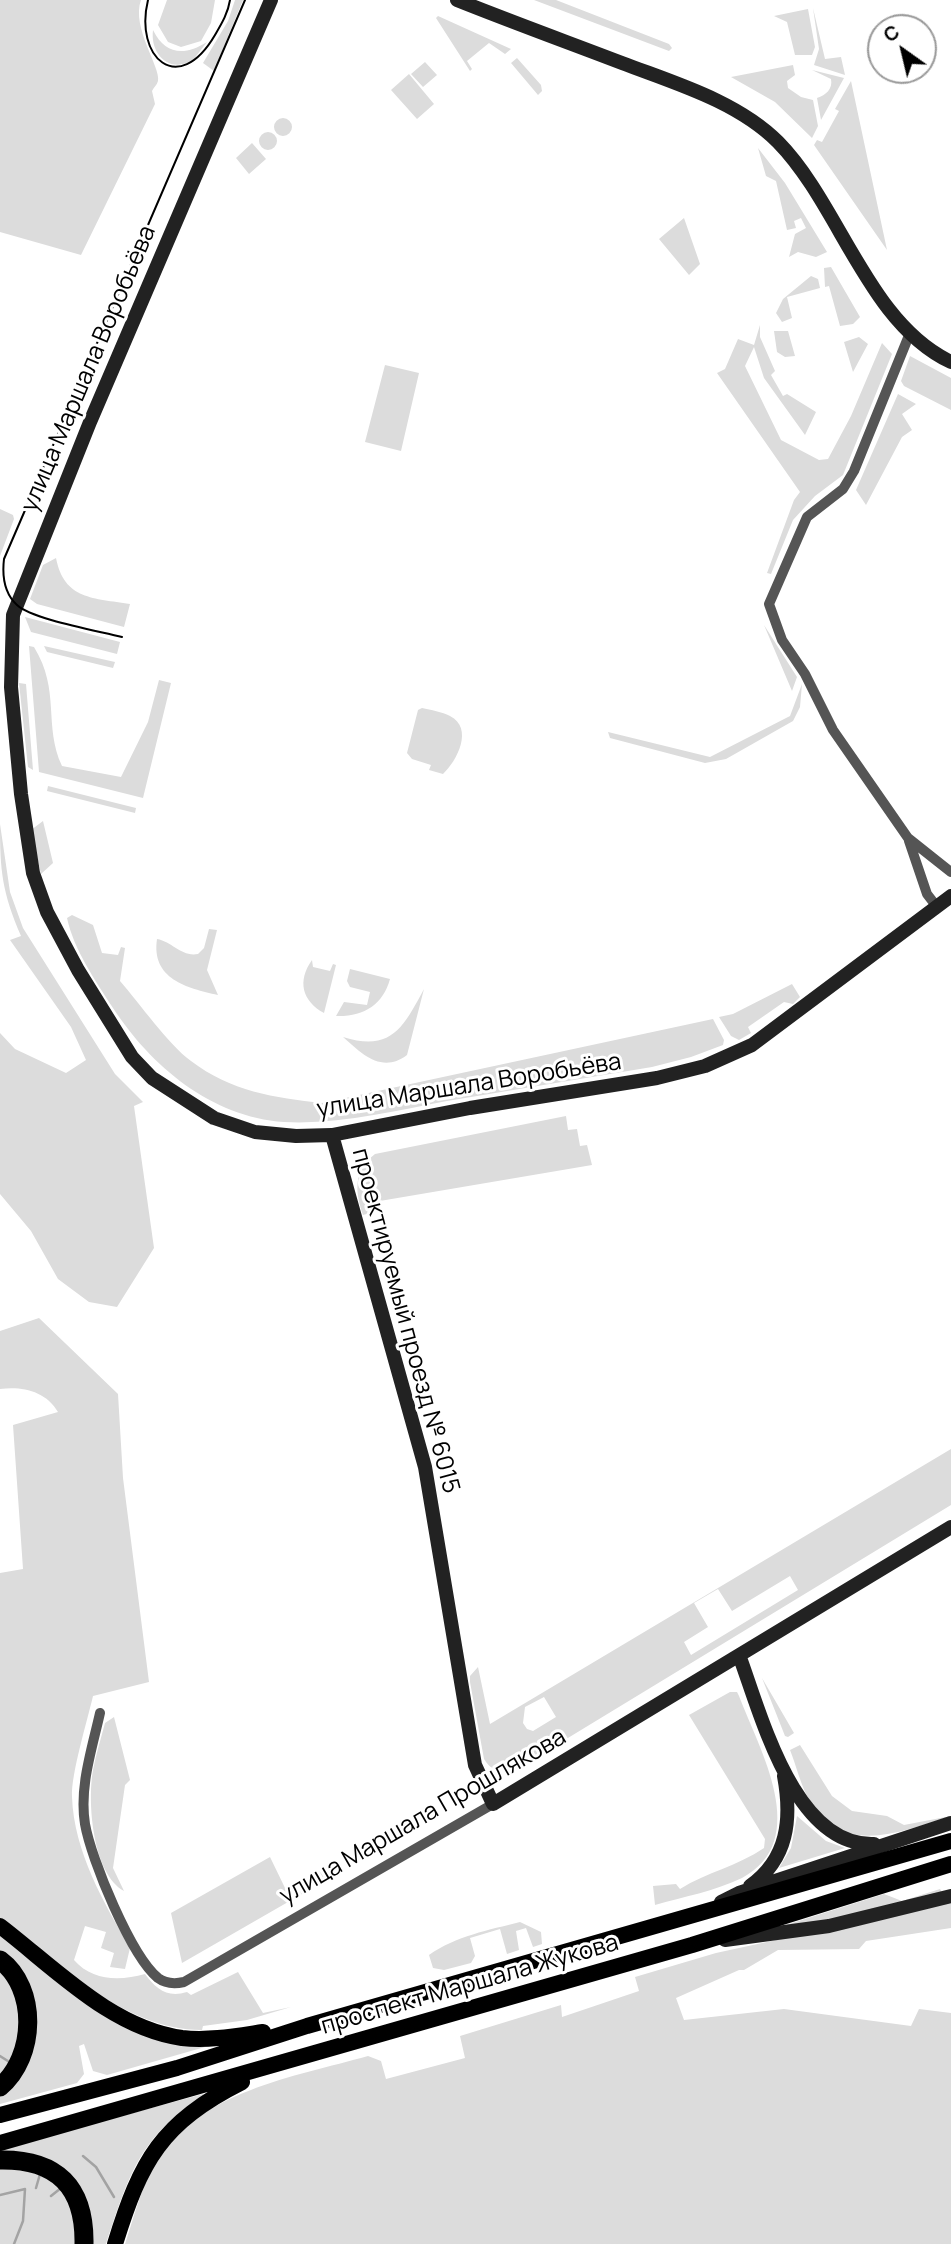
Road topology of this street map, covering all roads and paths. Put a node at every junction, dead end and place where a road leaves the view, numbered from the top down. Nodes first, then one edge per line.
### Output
1 (271, 0) edge
2 (457, 0) edge
3 (910, 333) junction
4 (951, 362) edge
5 (908, 838) junction
6 (951, 872) edge
7 (951, 897) edge
8 (937, 907) junction
9 (332, 1135) junction
10 (951, 1527) edge
11 (739, 1655) junction
12 (100, 1713) dead end
13 (782, 1768) junction
14 (493, 1804) junction
15 (951, 1823) edge
16 (951, 1841) edge
17 (886, 1843) junction
18 (951, 1864) edge
19 (739, 1893) junction
20 (951, 1896) edge
21 (684, 1920) junction
22 (0, 1926) edge
23 (692, 1945) junction
24 (0, 1960) edge
25 (307, 2026) junction
26 (283, 2064) junction
27 (0, 2087) edge
28 (0, 2115) edge
29 (0, 2143) edge
30 (0, 2160) edge
31 (84, 2244) edge
32 (115, 2244) edge

1 - 9 street, улица Маршала Воробьёва
2 - 3 street
3 - 4 street
3 - 5 street
5 - 6 street
5 - 8 street
7 - 8 street, улица Маршала Воробьёва
8 - 9 street, улица Маршала Воробьёва
9 - 14 street, проектируемый проезд № 6015
10 - 11 street, улица Маршала Прошлякова
11 - 13 street
11 - 14 street, улица Маршала Прошлякова
12 - 14 street, улица Маршала Прошлякова
13 - 17 street
13 - 19 street
15 - 17 street
16 - 21 main road, проспект Маршала Жукова
17 - 19 street
18 - 23 main road, проспект Маршала Жукова
19 - 21 street
20 - 23 street
21 - 25 main road, проспект Маршала Жукова
22 - 25 main road
23 - 26 main road, проспект Маршала Жукова
24 - 27 highway
25 - 28 main road, проспект Маршала Жукова
26 - 29 main road, проспект Маршала Жукова
26 - 32 main road
30 - 31 highway

